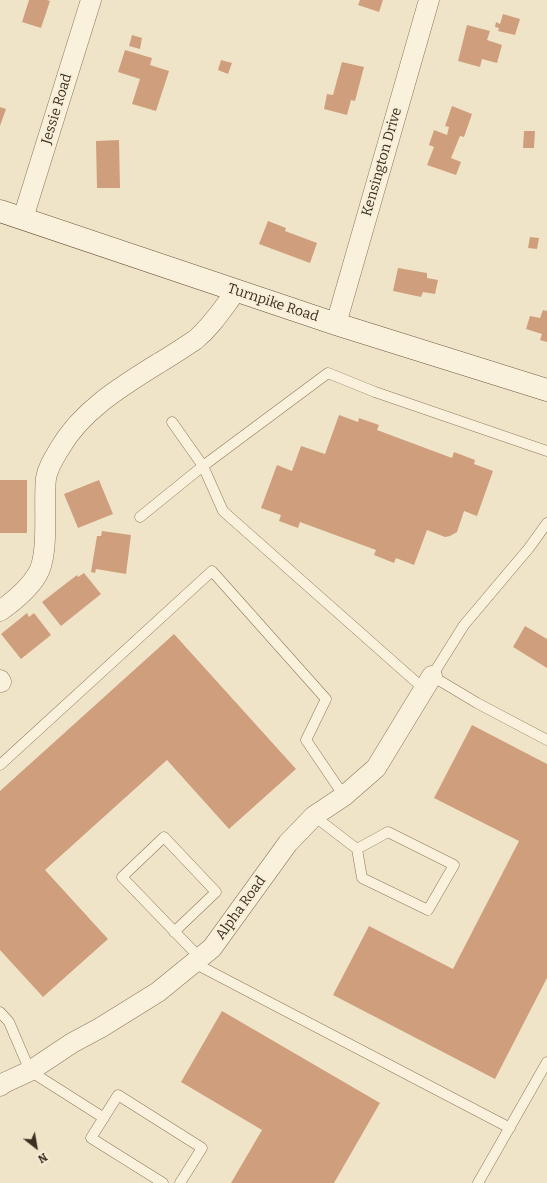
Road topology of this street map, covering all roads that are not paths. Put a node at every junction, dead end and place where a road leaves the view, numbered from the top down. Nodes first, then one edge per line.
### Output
1 (91, 0) edge
2 (429, 0) edge
3 (0, 211) edge
4 (23, 218) junction
5 (236, 291) junction
6 (336, 324) junction
7 (547, 390) edge
8 (172, 422) dead end
9 (547, 451) edge
10 (203, 466) junction
11 (140, 516) dead end
12 (547, 523) edge
13 (0, 611) edge
14 (428, 682) junction
15 (547, 740) edge
16 (0, 766) edge
17 (344, 796) junction
18 (314, 816) junction
19 (357, 849) junction
20 (174, 932) junction
21 (197, 961) junction
22 (0, 1012) edge
23 (4, 1024) edge
24 (547, 1062) edge
25 (30, 1071) junction
26 (0, 1086) edge
27 (104, 1118) junction
28 (510, 1128) junction
29 (163, 1183) edge
30 (180, 1183) edge
31 (478, 1183) edge

1 - 4 street, Jessie Road
2 - 6 street, Kensington Drive
3 - 4 main road, Turnpike Road
4 - 5 main road, Turnpike Road
5 - 6 main road, Turnpike Road
5 - 13 street
6 - 7 main road, Turnpike Road
8 - 10 lane
9 - 10 lane
10 - 11 lane
10 - 14 lane
12 - 14 lane
14 - 15 lane
14 - 17 street, Alpha Road
16 - 17 lane
17 - 18 street, Alpha Road
18 - 19 lane
18 - 21 street, Alpha Road
19 - 19 lane
20 - 20 lane
20 - 21 lane
21 - 25 street, Alpha Road
21 - 28 lane
22 - 23 lane
23 - 25 lane
24 - 28 lane
25 - 26 street, Alpha Road
25 - 27 lane
27 - 29 lane
27 - 30 lane
28 - 31 lane

